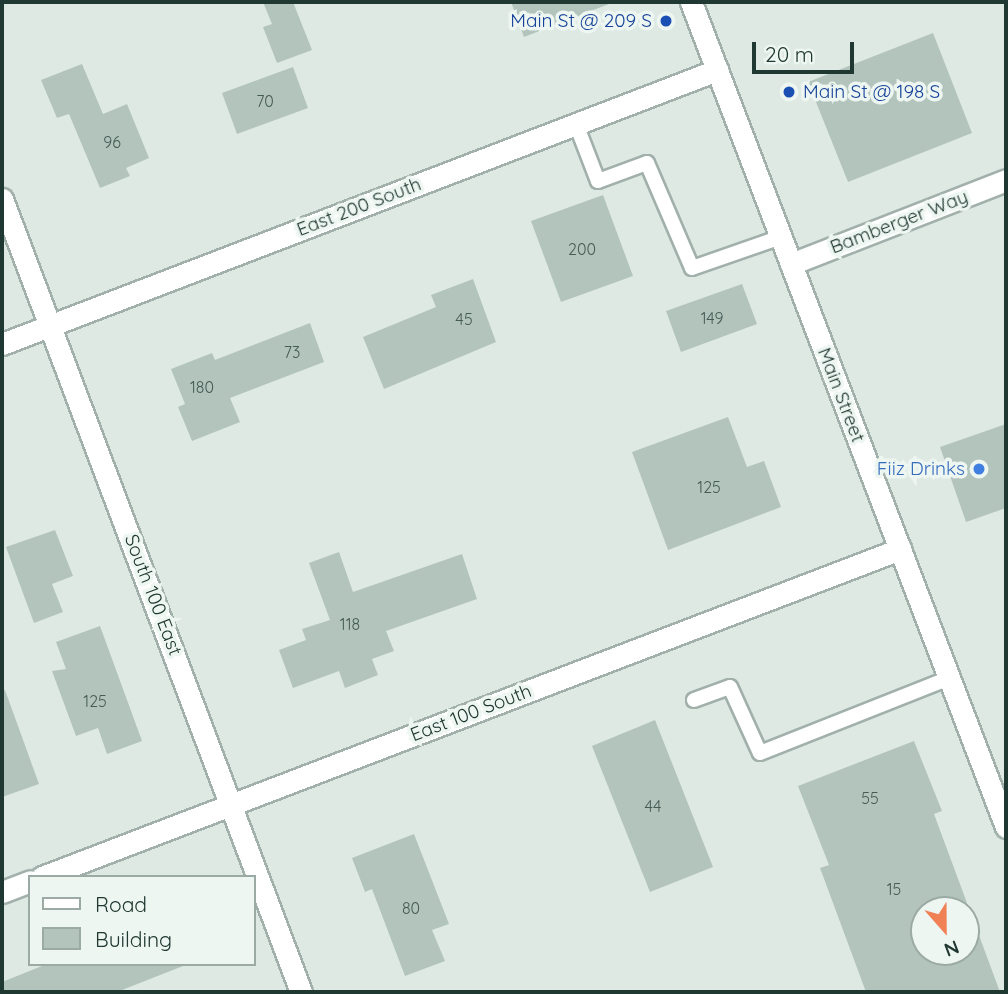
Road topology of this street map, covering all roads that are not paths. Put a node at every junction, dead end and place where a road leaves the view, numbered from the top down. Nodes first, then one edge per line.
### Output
1 (691, 2) edge
2 (717, 70) junction
3 (576, 124) junction
4 (1006, 180) edge
5 (2, 199) edge
6 (781, 237) junction
7 (791, 264) junction
8 (50, 326) junction
9 (2, 344) edge
10 (900, 549) junction
11 (949, 678) junction
12 (694, 700) dead end
13 (233, 804) junction
14 (1006, 827) edge
15 (47, 875) edge
16 (28, 882) edge
17 (2, 892) edge
18 (301, 992) edge

1 - 2 street, Main Street
2 - 3 street, East 200 South
2 - 6 street, Main Street
3 - 6 lane
3 - 8 street, East 200 South
4 - 7 street, Bamberger Way
5 - 8 street, South 100 East
6 - 7 street, Main Street
7 - 10 street, Main Street
8 - 9 street, East 200 South
8 - 13 street, South 100 East
10 - 11 street, Main Street
10 - 13 street, East 100 South
11 - 12 lane
11 - 14 street, Main Street
13 - 15 street, East 100 South
13 - 18 street, South 100 East
16 - 17 street

